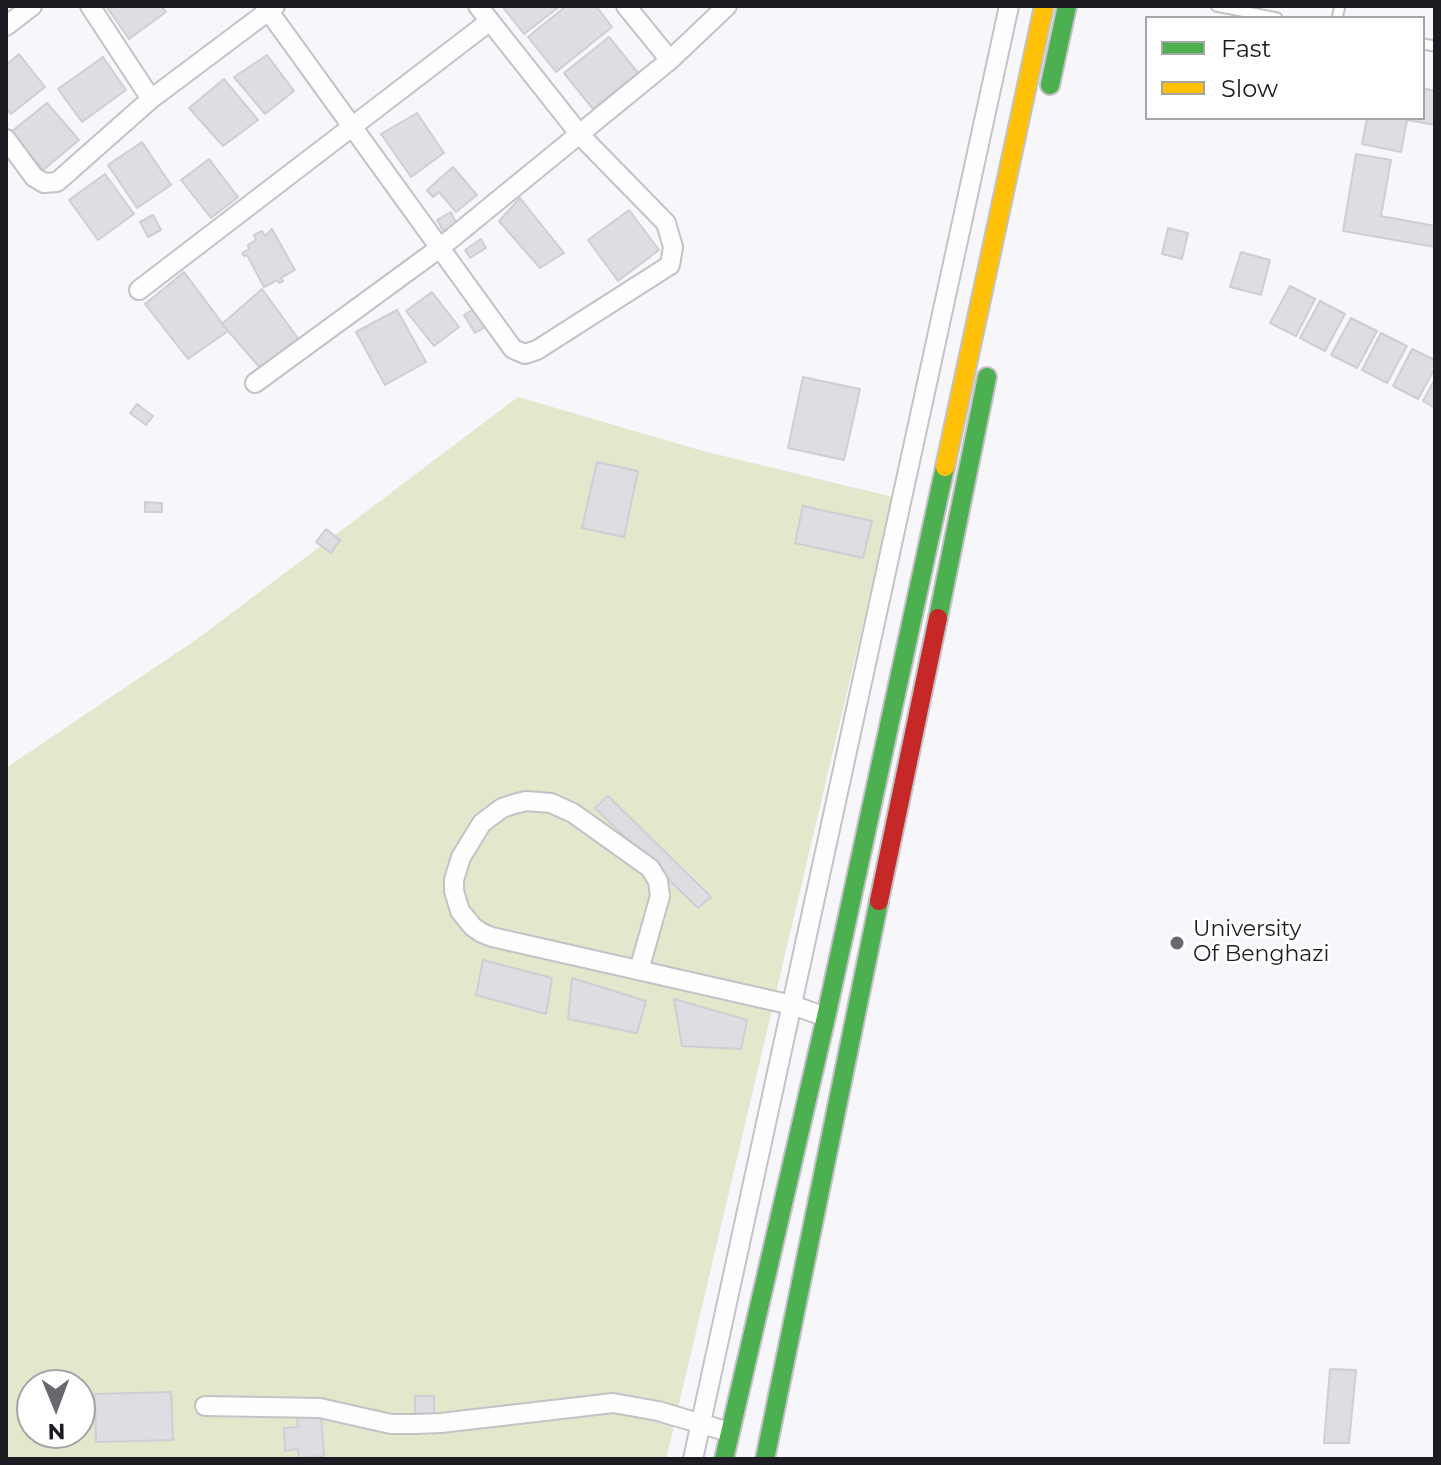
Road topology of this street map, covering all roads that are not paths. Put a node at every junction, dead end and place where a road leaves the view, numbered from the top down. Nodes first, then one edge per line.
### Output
1 (32, 6) edge
2 (90, 6) edge
3 (478, 6) edge
4 (626, 6) edge
5 (727, 6) edge
6 (1009, 6) edge
7 (1044, 6) edge
8 (1067, 6) edge
9 (1216, 6) edge
10 (270, 8) edge
11 (1267, 16) edge
12 (490, 21) junction
13 (6, 26) edge
14 (670, 60) junction
15 (151, 99) junction
16 (1047, 99) dead end
17 (353, 127) junction
18 (581, 136) junction
19 (6, 139) edge
20 (441, 247) junction
21 (139, 290) dead end
22 (990, 361) dead end
23 (255, 383) dead end
24 (639, 970) junction
25 (792, 1005) junction
26 (826, 1017) junction
27 (205, 1406) dead end
28 (701, 1424) junction
29 (729, 1432) junction
30 (693, 1459) edge
31 (724, 1459) edge
32 (765, 1459) edge

1 - 13 street
2 - 15 street
3 - 12 street
4 - 14 street
5 - 14 street
6 - 25 street
7 - 26 highway
8 - 16 highway
9 - 11 lane
10 - 15 street
10 - 17 street
12 - 17 street
12 - 18 street
14 - 18 street
15 - 19 street
17 - 20 street
17 - 21 street
18 - 20 street
18 - 20 street
20 - 23 street
22 - 32 highway
24 - 24 street
24 - 25 street
25 - 26 street
25 - 28 street
26 - 29 highway
27 - 28 street
28 - 29 street
28 - 30 street
29 - 31 highway

